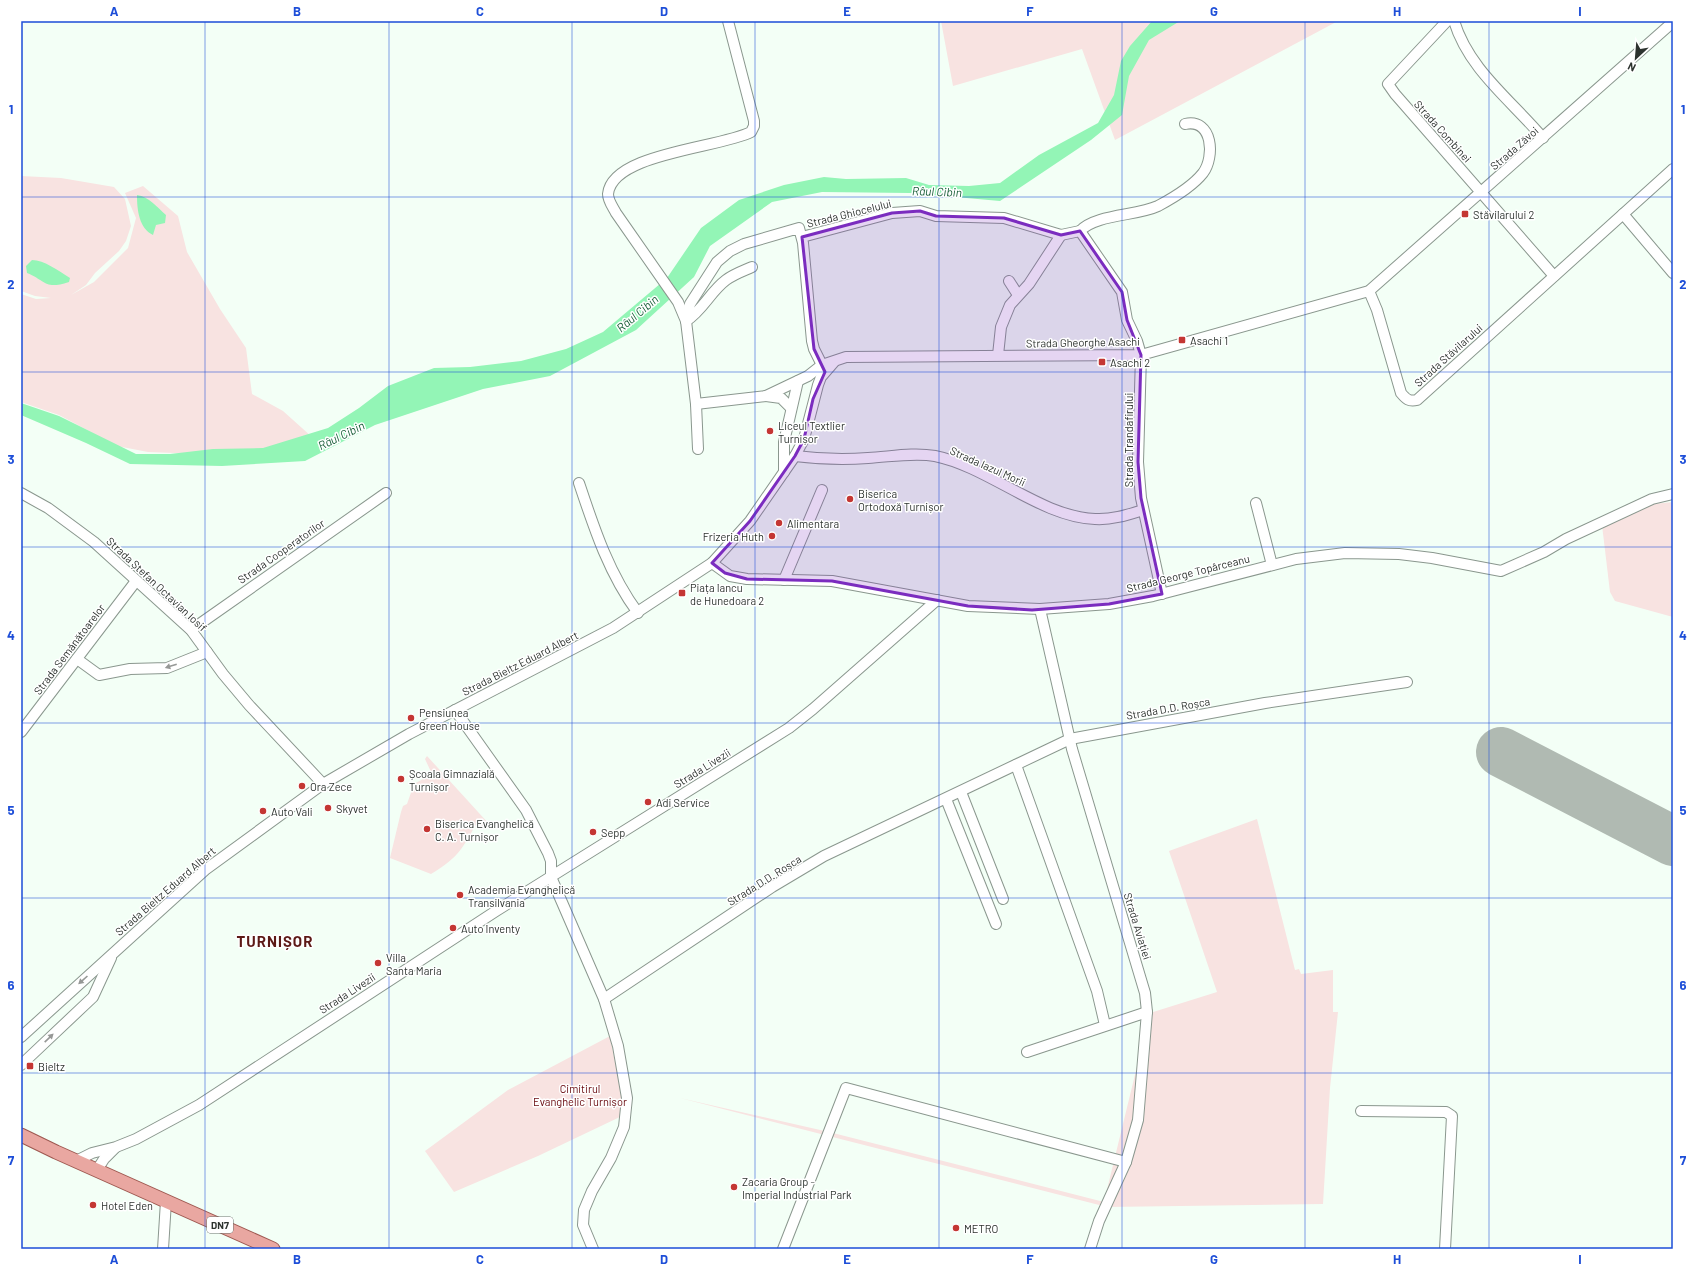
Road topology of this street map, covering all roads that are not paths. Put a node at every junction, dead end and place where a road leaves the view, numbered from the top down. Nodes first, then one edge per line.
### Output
1 (728, 21) edge
2 (1447, 21) edge
3 (1454, 21) edge
4 (1673, 22) edge
5 (1185, 124) dead end
6 (1543, 138) junction
7 (1673, 169) edge
8 (1482, 192) junction
9 (1622, 214) junction
10 (1080, 231) junction
11 (801, 232) junction
12 (1061, 235) junction
13 (752, 267) dead end
14 (712, 271) junction
15 (1673, 273) edge
16 (1554, 276) junction
17 (726, 280) junction
18 (1009, 281) dead end
19 (1369, 291) junction
20 (1018, 295) junction
21 (686, 321) junction
22 (998, 355) junction
23 (1141, 355) junction
24 (837, 359) junction
25 (822, 366) junction
26 (798, 381) junction
27 (766, 396) junction
28 (696, 404) junction
29 (791, 408) junction
30 (698, 449) dead end
31 (795, 456) junction
32 (784, 472) junction
33 (579, 483) dead end
34 (822, 490) dead end
35 (21, 492) edge
36 (386, 493) dead end
37 (1673, 494) edge
38 (1256, 503) dead end
39 (1143, 510) junction
40 (712, 562) junction
41 (1272, 565) junction
42 (784, 580) junction
43 (136, 581) junction
44 (1162, 594) junction
45 (937, 600) junction
46 (1040, 609) junction
47 (638, 613) junction
48 (191, 630) junction
49 (207, 652) junction
50 (78, 659) junction
51 (1407, 682) dead end
52 (454, 710) junction
53 (21, 732) edge
54 (1070, 739) junction
55 (1016, 765) junction
56 (323, 784) junction
57 (961, 792) junction
58 (946, 799) junction
59 (551, 877) junction
60 (1003, 899) dead end
61 (996, 924) dead end
62 (112, 954) junction
63 (604, 999) junction
64 (1147, 1012) junction
65 (1105, 1025) junction
66 (21, 1037) edge
67 (1027, 1052) dead end
68 (21, 1064) edge
69 (1361, 1111) dead end
70 (21, 1135) edge
71 (21, 1140) edge
72 (116, 1147) junction
73 (56, 1152) junction
74 (76, 1161) junction
75 (1126, 1162) junction
76 (97, 1170) junction
77 (166, 1201) junction
78 (163, 1249) edge
79 (273, 1249) edge
80 (592, 1249) edge
81 (783, 1249) edge
82 (1090, 1249) edge
83 (1445, 1249) edge

1 - 21 street
2 - 8 street, Strada Combinei
3 - 6 street
4 - 6 street, Strada Zăvoi
5 - 10 street
6 - 8 street, Strada Zăvoi
7 - 9 street, Strada Stăvilarului
8 - 16 street
8 - 19 street, Strada Zăvoi
9 - 15 street
9 - 16 street, Strada Stăvilarului
10 - 12 street, Strada Ghiocelului
10 - 23 street
11 - 12 street, Strada Ghiocelului
11 - 14 street
11 - 25 street, Strada Ghiocelului
12 - 20 street
13 - 17 street
14 - 17 street
14 - 21 street
16 - 19 street, Strada Stăvilarului
17 - 21 street
18 - 20 street
19 - 23 street, Strada Gheorghe Asachi
20 - 22 street
21 - 28 street
22 - 23 street, Strada Gheorghe Asachi
22 - 24 street, Strada Gheorghe Asachi
23 - 39 street, Strada Trandafirului
24 - 25 street, Strada Gheorghe Asachi
24 - 31 street, Strada Bieltz Eduard Albert
25 - 26 street, Strada Gheorghe Asachi
26 - 27 street, Strada Gheorghe Asachi
26 - 29 street
27 - 28 street
27 - 29 street
28 - 30 street
29 - 32 street
31 - 32 street, Strada Bieltz Eduard Albert
31 - 39 street, Strada Iazul Morii
32 - 40 street, Strada Bieltz Eduard Albert
33 - 47 street
34 - 42 street
35 - 43 street, Strada Ștefan Octavian Iosif
36 - 48 street, Strada Cooperatorilor
37 - 41 street, Strada George Topârceanu
38 - 41 street
39 - 44 street, Strada Trandafirului
40 - 42 street, Strada George Topârceanu
40 - 47 street, Strada Bieltz Eduard Albert
41 - 44 street, Strada George Topârceanu
42 - 45 street, Strada George Topârceanu
43 - 48 street, Strada Ștefan Octavian Iosif
43 - 50 street, Strada Semănătoarelor
44 - 46 street, Strada George Topârceanu
45 - 46 street, Strada George Topârceanu
45 - 59 street, Strada Livezii
46 - 54 street, Strada Aviației
47 - 52 street, Strada Bieltz Eduard Albert
48 - 49 street, Strada Ștefan Octavian Iosif
49 -> 50 street
49 - 56 street, Strada Ștefan Octavian Iosif
50 - 53 street, Strada Semănătoarelor
51 - 54 street, Strada D.D. Roșca
52 - 56 street, Strada Bieltz Eduard Albert
52 - 59 street
54 - 55 street, Strada D.D. Roșca
54 - 64 street, Strada Aviației
55 - 57 street, Strada D.D. Roșca
55 - 65 street
56 - 62 street, Strada Bieltz Eduard Albert
57 - 58 street, Strada D.D. Roșca
57 - 60 street
58 - 61 street
58 - 63 street, Strada D.D. Roșca
59 - 63 street
59 - 72 street, Strada Livezii
62 -> 66 street, Strada Bieltz Eduard Albert
68 -> 62 street
63 - 80 street
64 - 65 street
64 - 75 street, Strada Aviației
65 - 67 street
69 - 83 street
70 - 73 main road, DN7
71 - 73 main road, DN7
72 - 74 street, Strada Livezii
72 - 76 street, Strada Livezii
73 - 74 main road, DN7
74 - 76 main road, DN7
75 - 81 street
75 - 82 street, Strada Aviației
76 - 77 main road, DN7
77 - 78 street
77 - 79 main road, DN7

